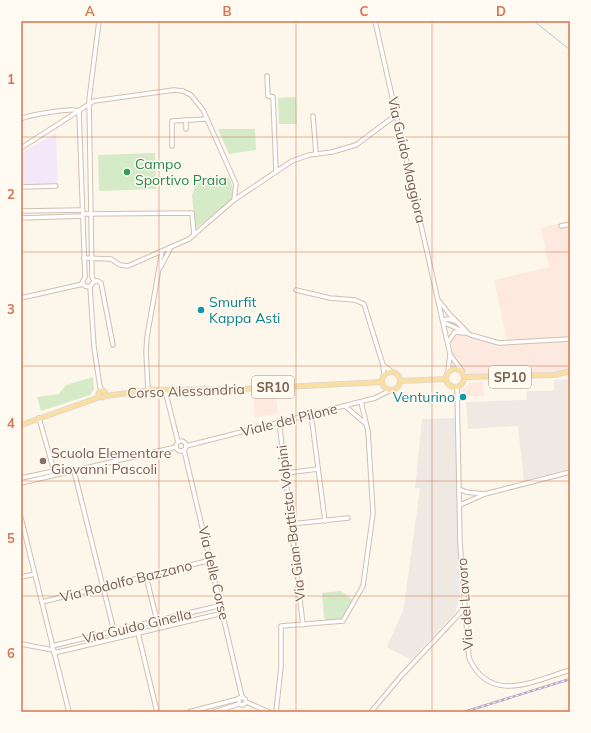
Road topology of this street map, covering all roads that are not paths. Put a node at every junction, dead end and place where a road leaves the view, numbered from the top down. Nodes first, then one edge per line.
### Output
1 (99, 21) edge
2 (375, 21) edge
3 (267, 76) dead end
4 (90, 104) junction
5 (62, 111) junction
6 (79, 112) junction
7 (396, 115) junction
8 (313, 116) dead end
9 (21, 119) edge
10 (207, 119) junction
11 (186, 120) junction
12 (63, 122) junction
13 (186, 129) dead end
14 (81, 146) junction
15 (91, 146) junction
16 (172, 146) dead end
17 (21, 148) edge
18 (316, 154) junction
19 (276, 172) junction
20 (82, 183) junction
21 (91, 183) junction
22 (56, 186) dead end
23 (21, 187) edge
24 (234, 200) junction
25 (21, 211) edge
26 (83, 213) junction
27 (92, 213) junction
28 (21, 218) edge
29 (570, 224) edge
30 (561, 226) dead end
31 (194, 235) junction
32 (83, 245) junction
33 (92, 245) junction
34 (172, 247) junction
35 (162, 251) junction
36 (93, 257) junction
37 (84, 258) junction
38 (159, 269) junction
39 (85, 277) junction
40 (93, 279) junction
41 (83, 284) junction
42 (90, 287) junction
43 (296, 290) dead end
44 (21, 298) edge
45 (438, 300) junction
46 (443, 321) junction
47 (457, 323) junction
48 (471, 335) junction
49 (570, 339) edge
50 (448, 343) junction
51 (112, 345) dead end
52 (450, 354) junction
53 (383, 365) junction
54 (448, 371) junction
55 (462, 371) junction
56 (570, 371) edge
57 (392, 372) junction
58 (384, 375) junction
59 (555, 375) junction
60 (570, 375) edge
61 (464, 377) junction
62 (446, 379) junction
63 (400, 381) junction
64 (382, 382) junction
65 (457, 387) junction
66 (148, 390) junction
67 (165, 390) junction
68 (391, 390) junction
69 (102, 393) junction
70 (361, 402) junction
71 (345, 406) junction
72 (312, 414) junction
73 (39, 418) junction
74 (279, 421) junction
75 (21, 425) edge
76 (367, 425) junction
77 (178, 442) junction
78 (176, 447) junction
79 (185, 448) junction
80 (318, 469) junction
81 (54, 470) junction
82 (74, 471) junction
83 (570, 472) edge
84 (286, 473) junction
85 (56, 475) junction
86 (21, 478) edge
87 (21, 483) edge
88 (459, 489) junction
89 (485, 494) junction
90 (460, 505) junction
91 (21, 518) edge
92 (348, 518) dead end
93 (324, 521) junction
94 (291, 524) junction
95 (210, 560) junction
96 (34, 574) junction
97 (146, 576) junction
98 (21, 577) edge
99 (102, 586) junction
100 (42, 602) junction
101 (222, 605) junction
102 (464, 609) junction
103 (223, 613) junction
104 (157, 621) junction
105 (303, 625) junction
106 (114, 631) junction
107 (138, 633) junction
108 (21, 644) edge
109 (53, 650) junction
110 (570, 670) edge
111 (240, 698) junction
112 (246, 702) junction
113 (239, 704) junction
114 (69, 712) edge
115 (157, 712) edge
116 (189, 712) edge
117 (214, 712) edge
118 (269, 712) edge
119 (276, 712) edge
120 (371, 712) edge

1 - 4 street
2 - 7 street, Via Guido Maggiora
3 - 19 street
4 - 6 street
4 - 10 street
4 - 15 street
5 - 6 street
5 - 9 street
5 - 12 street
6 - 12 street
6 - 14 street
7 - 18 street
7 - 45 street, Via Guido Maggiora
8 - 18 street
10 - 11 street
10 - 24 street
11 - 13 street
11 - 16 street
12 - 17 street
14 - 15 street
14 - 20 street
15 - 21 street
18 - 19 street
19 - 24 street
20 - 21 street
20 - 26 street
21 - 27 street
22 - 23 street
24 - 31 street
25 - 26 street
26 - 27 street
26 - 28 street
26 - 32 street
27 - 31 street
27 - 33 street
29 - 30 street
31 - 34 street
32 - 33 street
32 - 37 street
33 - 36 street
34 - 35 street
34 - 38 street
35 - 36 street
35 - 38 street
36 - 37 street
36 - 40 street
37 - 39 street
38 - 66 street
39 - 40 street
39 - 41 street
40 - 42 street
40 - 51 street
41 - 42 street
41 - 44 street
42 - 69 street
43 - 53 street
45 - 46 street, Via Guido Maggiora
45 - 47 street, Via Guido Maggiora
46 - 47 street, Via Guido Maggiora
46 - 48 street, Via Guido Maggiora
46 - 50 street, Via Guido Maggiora
47 - 48 street, Via Guido Maggiora
48 - 49 street, Via Guido Maggiora
48 - 50 street, Via Guido Maggiora
50 - 52 street, Via Guido Maggiora
52 - 54 street, Via Guido Maggiora
52 - 55 street, Via Guido Maggiora
53 - 57 street
53 - 58 street
54 - 55 main road
54 - 62 main road
55 - 61 main road
56 - 59 main road, SP10
57 - 58 main road
57 - 63 main road
58 - 64 main road
59 - 60 main road, SP10
59 - 61 main road, SP10
61 - 65 main road
62 - 63 main road
62 - 65 main road
63 - 68 main road
64 - 67 main road, Corso Alessandria / SR10
64 - 68 main road
65 - 88 street, Via del Lavoro
66 - 67 main road, Corso Alessandria / SR10
66 - 69 main road, Corso Alessandria / SR10
67 - 77 street
68 - 70 street, Viale del Pilone
69 - 73 main road
70 - 71 street, Viale del Pilone
70 - 76 street
71 - 72 street, Viale del Pilone
71 - 76 street
72 - 74 street, Viale del Pilone
72 - 80 street
73 - 75 main road
73 - 81 street
74 - 79 street, Viale del Pilone
74 - 84 street, Via Gian Battista Volpini
76 - 105 street
77 - 78 street
77 - 79 street
78 - 79 street
78 - 82 street
79 - 95 street, Via delle Corse
80 - 84 street
80 - 93 street
81 - 85 street
81 - 86 street
82 - 85 street
82 - 99 street
83 - 89 street
84 - 94 street, Via Gian Battista Volpini
85 - 87 street
88 - 89 street
88 - 90 street, Via del Lavoro
89 - 90 street
90 - 102 street, Via del Lavoro
91 - 96 street
92 - 93 street
93 - 94 street
94 - 105 street, Via Gian Battista Volpini
95 - 97 street, Via Rodolfo Bazzano
95 - 101 street, Via delle Corse
96 - 98 street
96 - 100 street
97 - 99 street, Via Rodolfo Bazzano
97 - 104 street
99 - 100 street, Via Rodolfo Bazzano
99 - 106 street
100 - 109 street
101 - 103 street, Via delle Corse
101 - 104 street, Via Guido Ginella
102 - 110 street, Via del Lavoro
102 - 120 street
103 - 107 street, Via Guido Ginella
103 - 111 street, Via delle Corse
104 - 106 street, Via Guido Ginella
105 - 119 street
106 - 109 street, Via Guido Ginella
107 - 109 street, Via Guido Ginella
107 - 115 street, Via Guido Ginella
108 - 109 street
109 - 114 street
111 - 112 street
111 - 113 street, Via delle Corse
111 - 116 street
112 - 113 street
112 - 118 street
113 - 117 street

